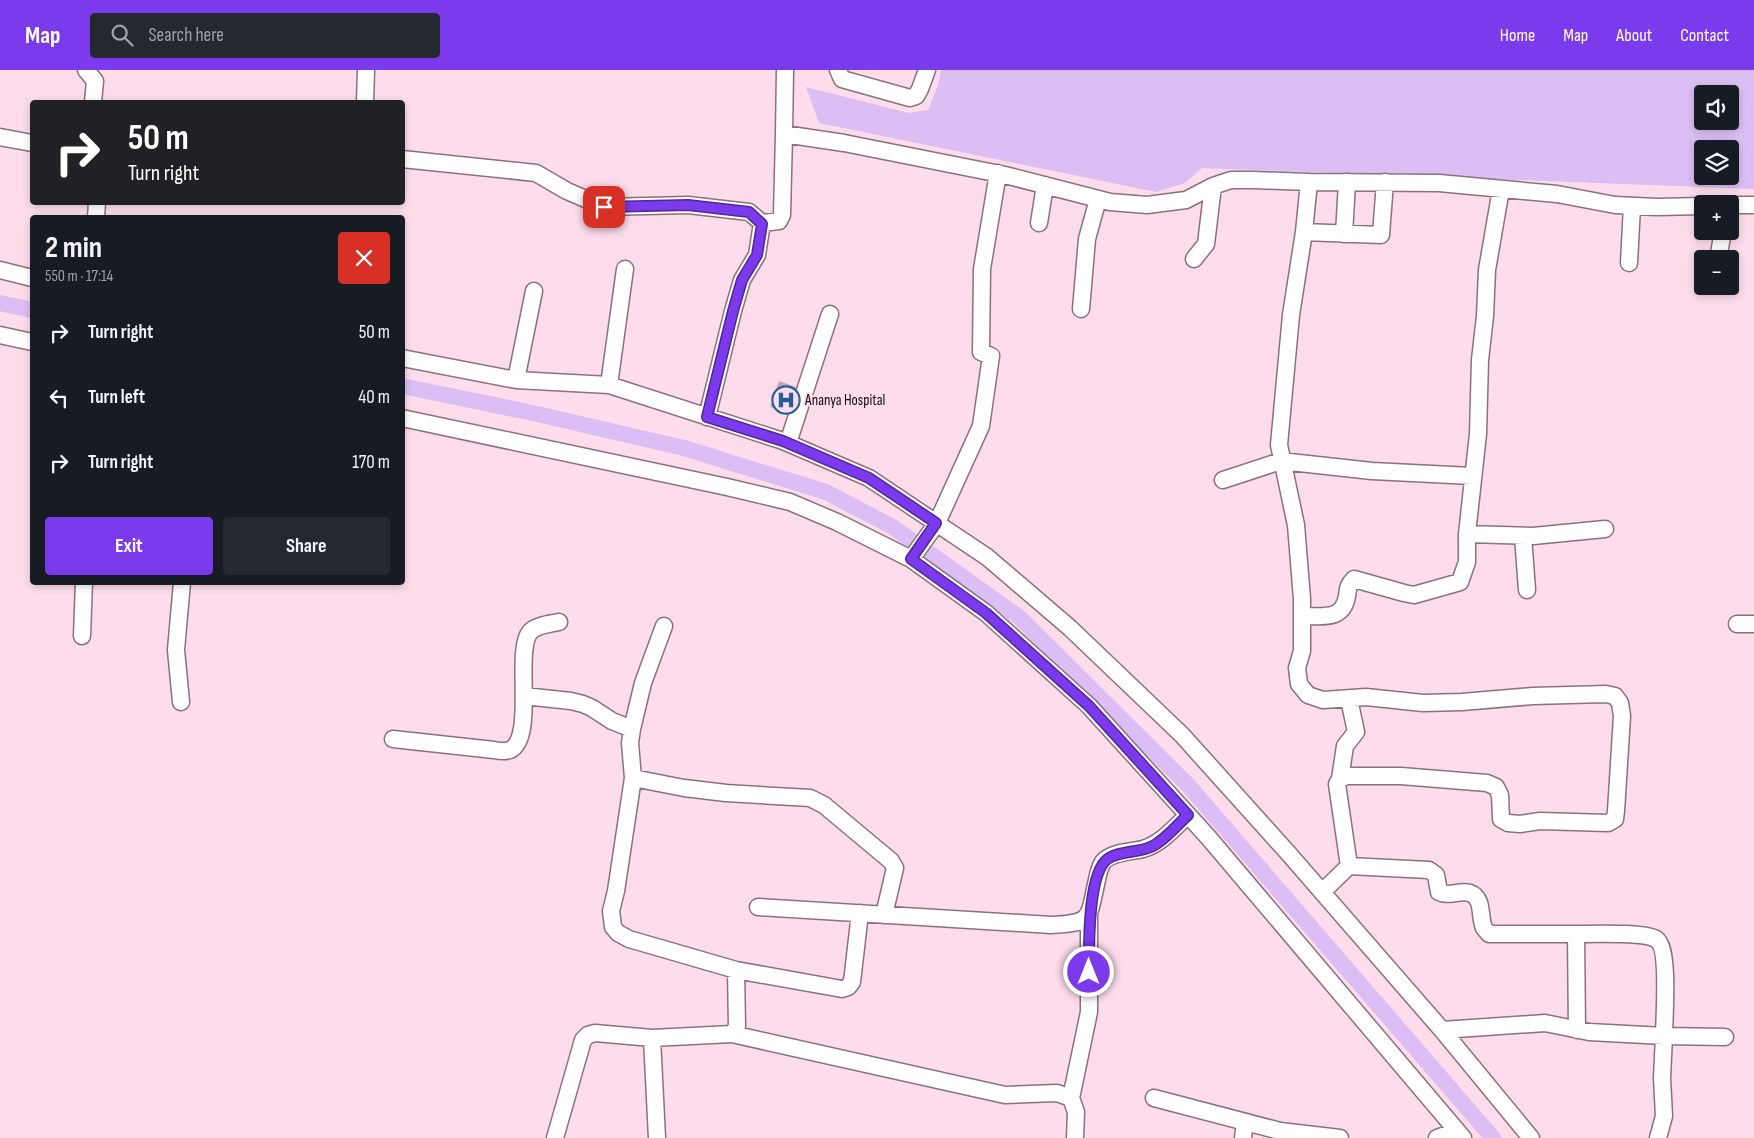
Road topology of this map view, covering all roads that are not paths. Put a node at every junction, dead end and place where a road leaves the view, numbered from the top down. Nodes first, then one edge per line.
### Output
1 (86, 70) edge
2 (366, 70) edge
3 (785, 70) edge
4 (838, 70) edge
5 (927, 70) edge
6 (93, 100) edge
7 (365, 100) edge
8 (784, 134) junction
9 (0, 137) edge
10 (30, 143) edge
11 (405, 159) edge
12 (998, 173) junction
13 (1309, 182) junction
14 (1348, 182) junction
15 (1385, 182) junction
16 (1045, 185) junction
17 (1213, 186) junction
18 (1501, 189) junction
19 (1098, 199) junction
20 (1739, 205) edge
21 (1754, 205) edge
22 (1632, 206) junction
23 (1694, 206) edge
24 (1039, 223) dead end
25 (762, 224) junction
26 (1304, 232) junction
27 (1344, 234) junction
28 (1194, 259) dead end
29 (1629, 263) dead end
30 (0, 270) edge
31 (625, 270) dead end
32 (30, 278) edge
33 (534, 291) dead end
34 (1081, 309) dead end
35 (830, 314) dead end
36 (0, 335) edge
37 (30, 342) edge
38 (405, 359) edge
39 (516, 380) junction
40 (609, 385) junction
41 (707, 417) junction
42 (405, 419) edge
43 (788, 443) junction
44 (1281, 461) junction
45 (1472, 476) junction
46 (1223, 480) dead end
47 (933, 528) junction
48 (1605, 529) dead end
49 (1466, 534) junction
50 (1523, 536) junction
51 (913, 556) junction
52 (84, 585) edge
53 (182, 585) edge
54 (1527, 590) dead end
55 (1302, 616) junction
56 (559, 622) dead end
57 (1736, 624) dead end
58 (1754, 624) edge
59 (664, 626) dead end
60 (82, 636) dead end
61 (524, 696) junction
62 (1349, 699) junction
63 (181, 702) dead end
64 (632, 729) junction
65 (394, 739) dead end
66 (633, 778) junction
67 (1340, 779) junction
68 (1188, 815) junction
69 (1349, 866) junction
70 (1322, 892) junction
71 (758, 907) dead end
72 (860, 913) junction
73 (1090, 913) junction
74 (884, 915) junction
75 (1576, 934) junction
76 (736, 970) junction
77 (1442, 1030) junction
78 (1577, 1030) junction
79 (732, 1034) junction
80 (1664, 1036) junction
81 (1725, 1037) dead end
82 (652, 1038) junction
83 (1071, 1098) junction
84 (1154, 1098) dead end
85 (1244, 1130) edge
86 (1460, 1135) edge
87 (555, 1138) edge
88 (657, 1138) edge
89 (1075, 1138) edge
90 (1340, 1138) edge
91 (1437, 1138) edge
92 (1531, 1138) edge
93 (1658, 1138) edge

1 - 6 street
2 - 7 street
3 - 8 street
4 - 5 street
8 - 12 street
8 - 25 street
9 - 10 street
11 - 25 street
12 - 16 street
12 - 47 street
13 - 14 street
13 - 17 street
13 - 26 street
14 - 15 street
14 - 27 street
15 - 18 street
15 - 27 street
16 - 19 street
16 - 24 street
17 - 19 street
17 - 28 street
18 - 22 street
18 - 45 street
19 - 34 street
20 - 21 street
22 - 23 street
22 - 29 street
25 - 41 street
26 - 27 street
26 - 44 street
30 - 32 street
31 - 40 street
33 - 39 street
35 - 43 street
36 - 37 street
38 - 39 street
39 - 40 street
40 - 41 street
41 - 43 street
42 - 51 street
43 - 47 street
44 - 45 street
44 - 46 street
44 - 55 street
45 - 49 street
47 - 51 street
47 - 70 street
48 - 50 street
49 - 50 street
49 - 55 street
50 - 54 street
51 - 68 street
52 - 60 street
53 - 63 street
55 - 62 street
56 - 61 street
57 - 58 street
59 - 64 street
61 - 64 street
61 - 65 street
62 - 67 street
62 - 67 street
64 - 66 street
66 - 74 street
66 - 76 street
67 - 69 street
68 - 73 street
68 - 86 street
69 - 70 street
69 - 75 street
70 - 77 street
71 - 72 street
72 - 74 street
72 - 76 street
73 - 74 street
73 - 83 street
75 - 78 street
75 - 80 street
76 - 79 street
77 - 78 street
77 - 92 street
78 - 80 street
79 - 82 street
79 - 83 street
80 - 81 street
80 - 93 street
82 - 87 street
82 - 88 street
83 - 89 street
84 - 85 street
85 - 90 street
86 - 91 street

